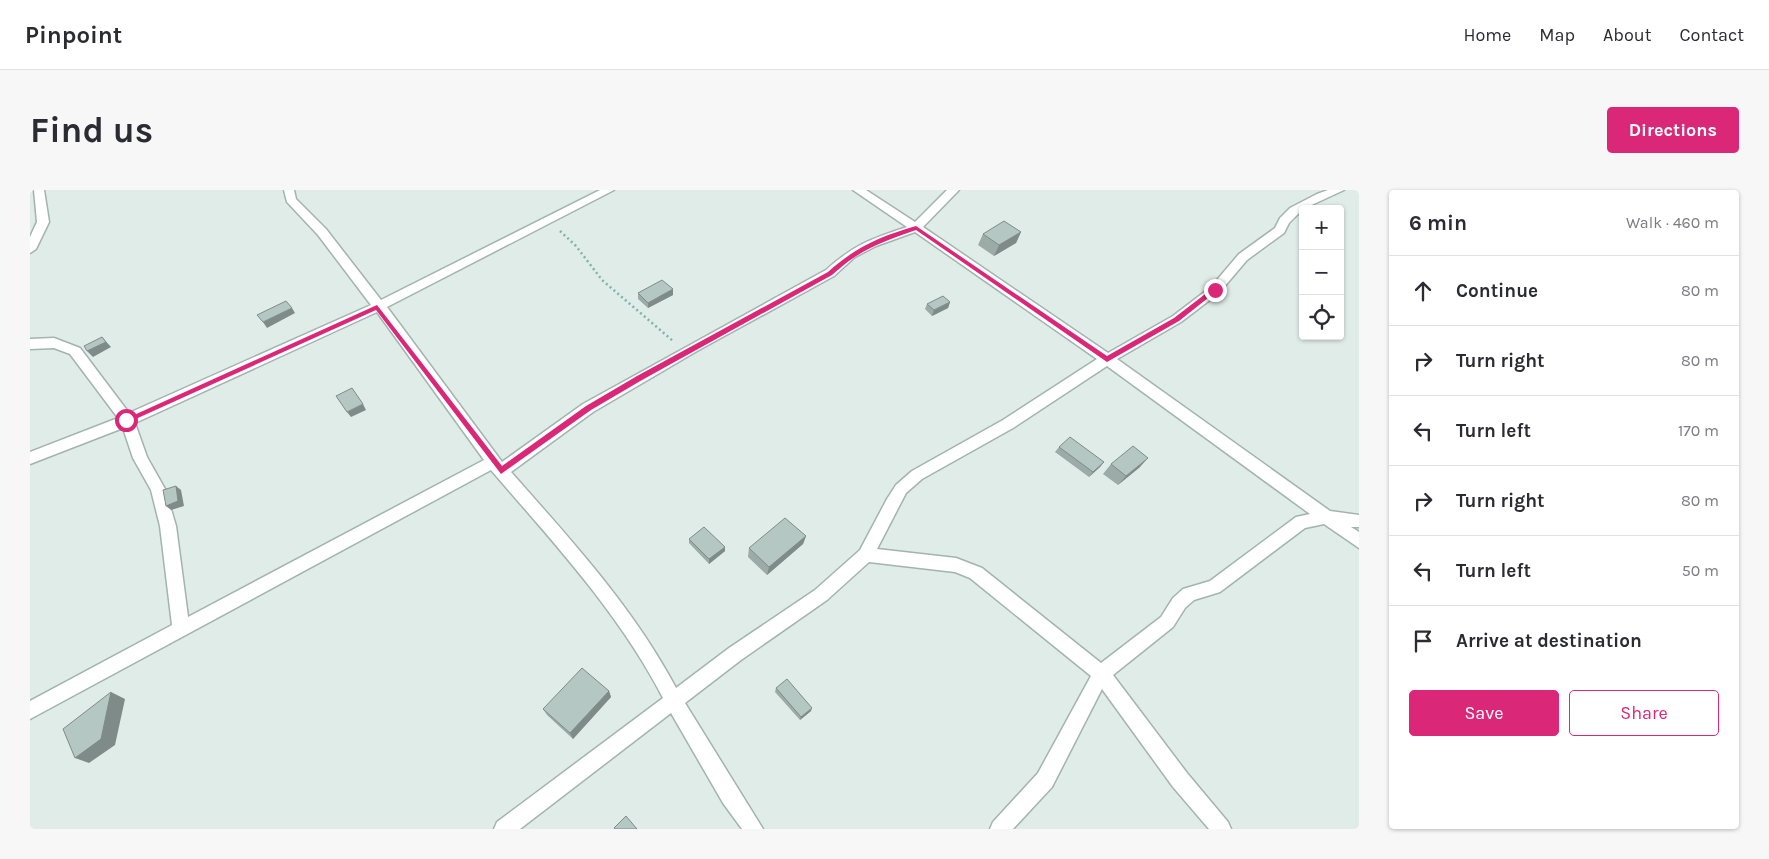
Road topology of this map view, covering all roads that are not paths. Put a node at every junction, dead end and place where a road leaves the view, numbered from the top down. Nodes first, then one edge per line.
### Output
1 (39, 190) edge
2 (289, 190) edge
3 (609, 190) edge
4 (858, 190) edge
5 (954, 190) edge
6 (1339, 190) edge
7 (916, 228) junction
8 (30, 249) edge
9 (377, 307) junction
10 (30, 344) edge
11 (1107, 359) junction
12 (126, 420) junction
13 (30, 458) edge
14 (497, 467) junction
15 (1326, 517) junction
16 (1359, 521) edge
17 (1359, 541) edge
18 (866, 555) junction
19 (180, 629) junction
20 (1101, 674) junction
21 (674, 702) junction
22 (30, 710) edge
23 (504, 829) edge
24 (753, 829) edge
25 (1000, 829) edge
26 (1221, 829) edge

1 - 8 street
2 - 9 street
3 - 9 street
4 - 7 street
5 - 7 street
6 - 11 street
7 - 11 street
7 - 14 street
9 - 12 street
9 - 14 street
10 - 12 street
11 - 15 street
11 - 18 street
12 - 13 street
12 - 19 street
14 - 19 street
14 - 21 street
15 - 16 street
15 - 17 street
15 - 20 street
18 - 20 street
18 - 21 street
19 - 22 street
20 - 25 street
20 - 26 street
21 - 23 street
21 - 24 street

